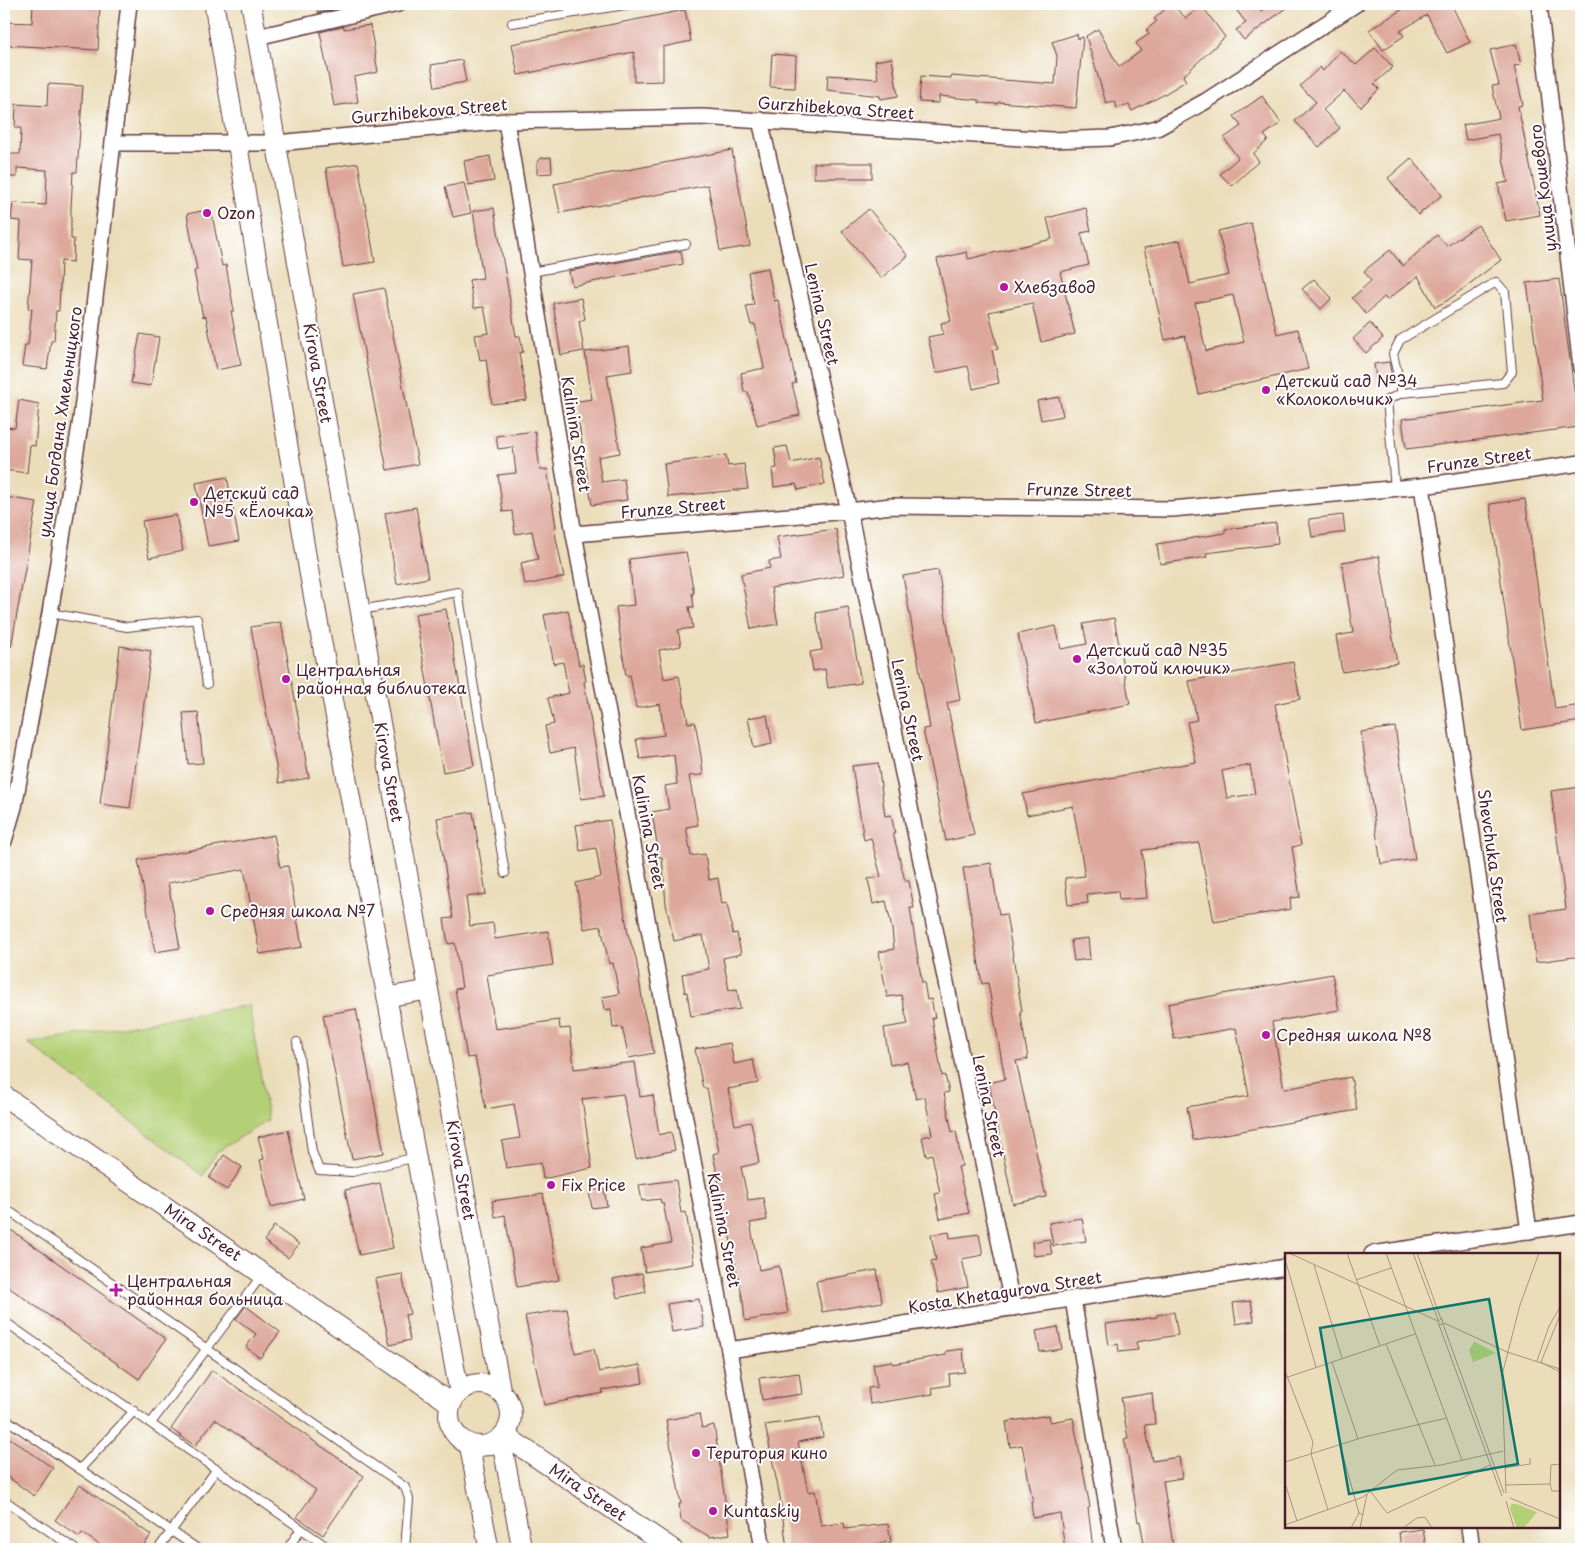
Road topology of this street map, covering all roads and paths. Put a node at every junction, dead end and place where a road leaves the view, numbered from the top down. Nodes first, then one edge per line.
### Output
1 (129, 4) edge
2 (214, 4) edge
3 (251, 4) edge
4 (398, 4) edge
5 (631, 4) edge
6 (1356, 4) edge
7 (1539, 4) edge
8 (512, 23) dead end
9 (257, 37) junction
10 (760, 120) junction
11 (506, 121) junction
12 (113, 143) junction
13 (277, 143) junction
14 (237, 145) junction
15 (686, 244) dead end
16 (531, 272) junction
17 (1581, 368) edge
18 (1402, 393) junction
19 (1581, 463) edge
20 (1422, 486) junction
21 (1395, 489) junction
22 (849, 511) junction
23 (574, 534) junction
24 (360, 610) junction
25 (50, 613) junction
26 (208, 684) dead end
27 (9, 806) edge
28 (4, 841) edge
29 (505, 873) dead end
30 (428, 990) junction
31 (387, 997) junction
32 (297, 1042) dead end
33 (4, 1096) edge
34 (417, 1157) junction
35 (12, 1213) dead end
36 (1581, 1222) edge
37 (1529, 1231) junction
38 (1432, 1250) edge
39 (1387, 1253) edge
40 (1285, 1267) edge
41 (263, 1273) junction
42 (1073, 1299) junction
43 (1013, 1308) junction
44 (4, 1321) edge
45 (206, 1349) junction
46 (729, 1350) junction
47 (501, 1392) junction
48 (455, 1397) junction
49 (134, 1412) junction
50 (4, 1418) edge
51 (151, 1423) junction
52 (503, 1437) junction
53 (469, 1444) junction
54 (80, 1469) junction
55 (217, 1469) junction
56 (6, 1505) edge
57 (301, 1528) junction
58 (1469, 1528) edge
59 (172, 1531) junction
60 (75, 1549) edge
61 (158, 1549) edge
62 (198, 1549) edge
63 (287, 1549) edge
64 (330, 1549) edge
65 (405, 1549) edge
66 (489, 1549) edge
67 (522, 1549) edge
68 (672, 1549) edge
69 (763, 1549) edge
70 (1114, 1549) edge
71 (1472, 1549) edge

1 - 12 street, улица Богдана Хмельницкого
2 - 14 street
3 - 9 street, Kirova Street
4 - 9 street
5 - 8 lane
6 - 10 street, Gurzhibekova Street
7 - 17 street, улица Кошевого
9 - 13 street, Kirova Street
10 - 11 street, Gurzhibekova Street
10 - 22 street, Lenina Street
11 - 13 street, Gurzhibekova Street
11 - 16 street, Kalinina Street
12 - 14 street, Gurzhibekova Street
12 - 25 street, улица Богдана Хмельницкого
13 - 14 street, Gurzhibekova Street
13 - 24 street, Kirova Street
14 - 31 street
15 - 16 lane
16 - 23 street, Kalinina Street
18 - 18 lane
18 - 21 lane
19 - 20 street, Frunze Street
20 - 21 street, Frunze Street
20 - 37 street, Shevchuka Street
21 - 22 street, Frunze Street
22 - 23 street, Frunze Street
22 - 43 street, Lenina Street
23 - 46 street, Kalinina Street
24 - 29 lane
24 - 30 street, Kirova Street
25 - 26 lane
25 - 27 street, улица Богдана Хмельницкого
27 - 28 street, улица Богдана Хмельницкого
30 - 31 street
30 - 47 street, Kirova Street
31 - 34 street
32 - 34 lane
33 - 41 main road, Mira Street
34 - 48 street
35 - 45 lane
36 - 37 street
37 - 38 street
38 - 39 street
40 - 42 street, Kosta Khetagurova Street
41 - 45 lane
41 - 48 main road, Mira Street
42 - 43 street, Kosta Khetagurova Street
42 - 70 street
43 - 46 street, Kosta Khetagurova Street
44 - 49 lane
45 - 51 lane
45 - 65 lane
46 - 69 street, Kalinina Street
47 - 48 main road
47 - 52 main road, Kirova Street
48 - 53 main road
49 - 51 lane
49 - 54 lane
50 - 54 lane
51 - 55 lane
52 - 53 main road
52 - 67 street, Kirova Street
52 - 68 main road, Mira Street
53 - 66 street
54 - 59 lane
55 - 57 lane
55 - 59 lane
56 - 60 lane
57 - 63 lane
57 - 64 lane
58 - 71 street
59 - 61 lane
59 - 62 lane

